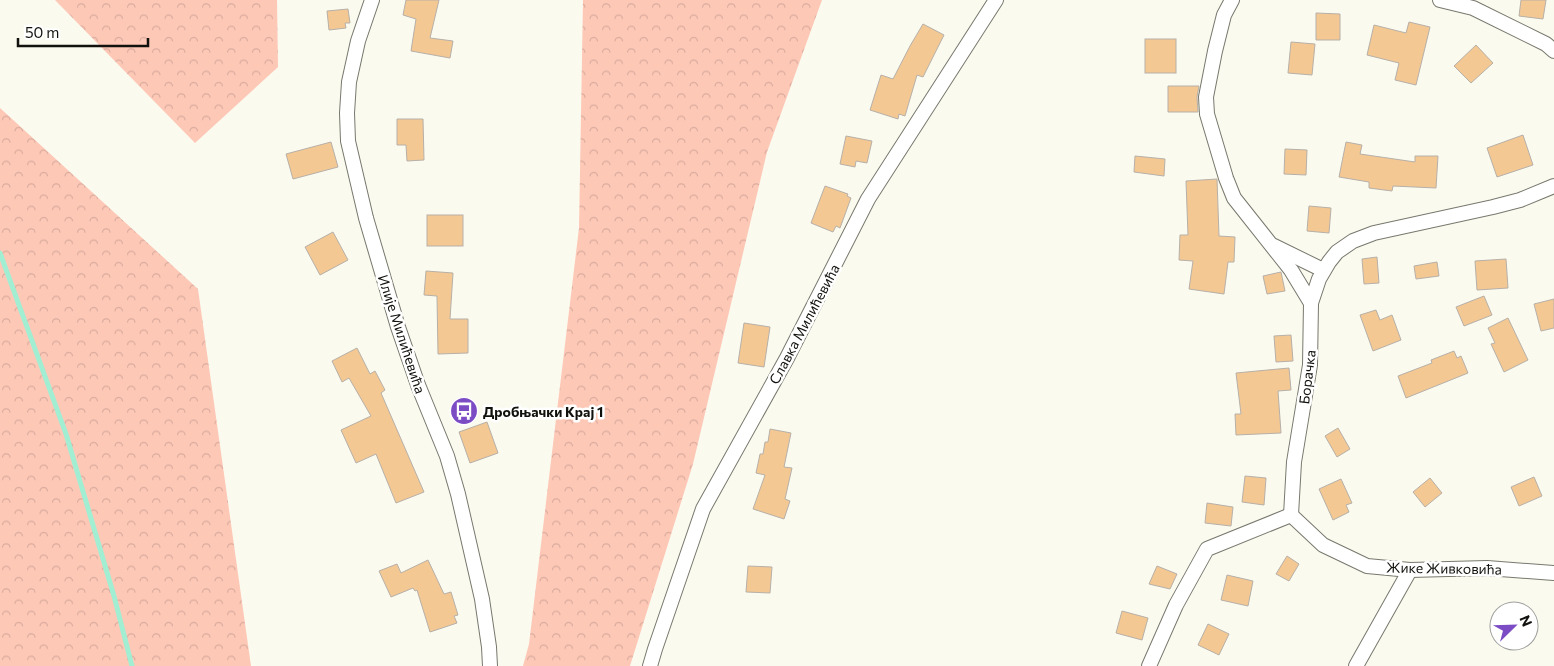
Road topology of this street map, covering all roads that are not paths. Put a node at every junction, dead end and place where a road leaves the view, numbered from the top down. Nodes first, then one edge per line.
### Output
1 (372, 0) edge
2 (996, 0) edge
3 (1232, 0) edge
4 (1440, 0) edge
5 (1474, 4) edge
6 (1554, 51) edge
7 (1554, 186) edge
8 (1270, 244) junction
9 (1323, 270) junction
10 (1311, 303) junction
11 (1291, 515) junction
12 (1410, 570) junction
13 (1554, 573) edge
14 (490, 666) edge
15 (650, 666) edge
16 (1149, 666) edge
17 (1356, 666) edge

1 - 14 street, Илије Милићевића
2 - 15 street, Славка Милићевића
3 - 8 street
4 - 5 street
5 - 6 street
7 - 9 street, Борачка
8 - 9 street
8 - 10 street
9 - 10 street, Борачка
10 - 11 street, Борачка
11 - 12 street, Жике Живковића
11 - 16 street
12 - 13 street, Жике Живковића
12 - 17 street

